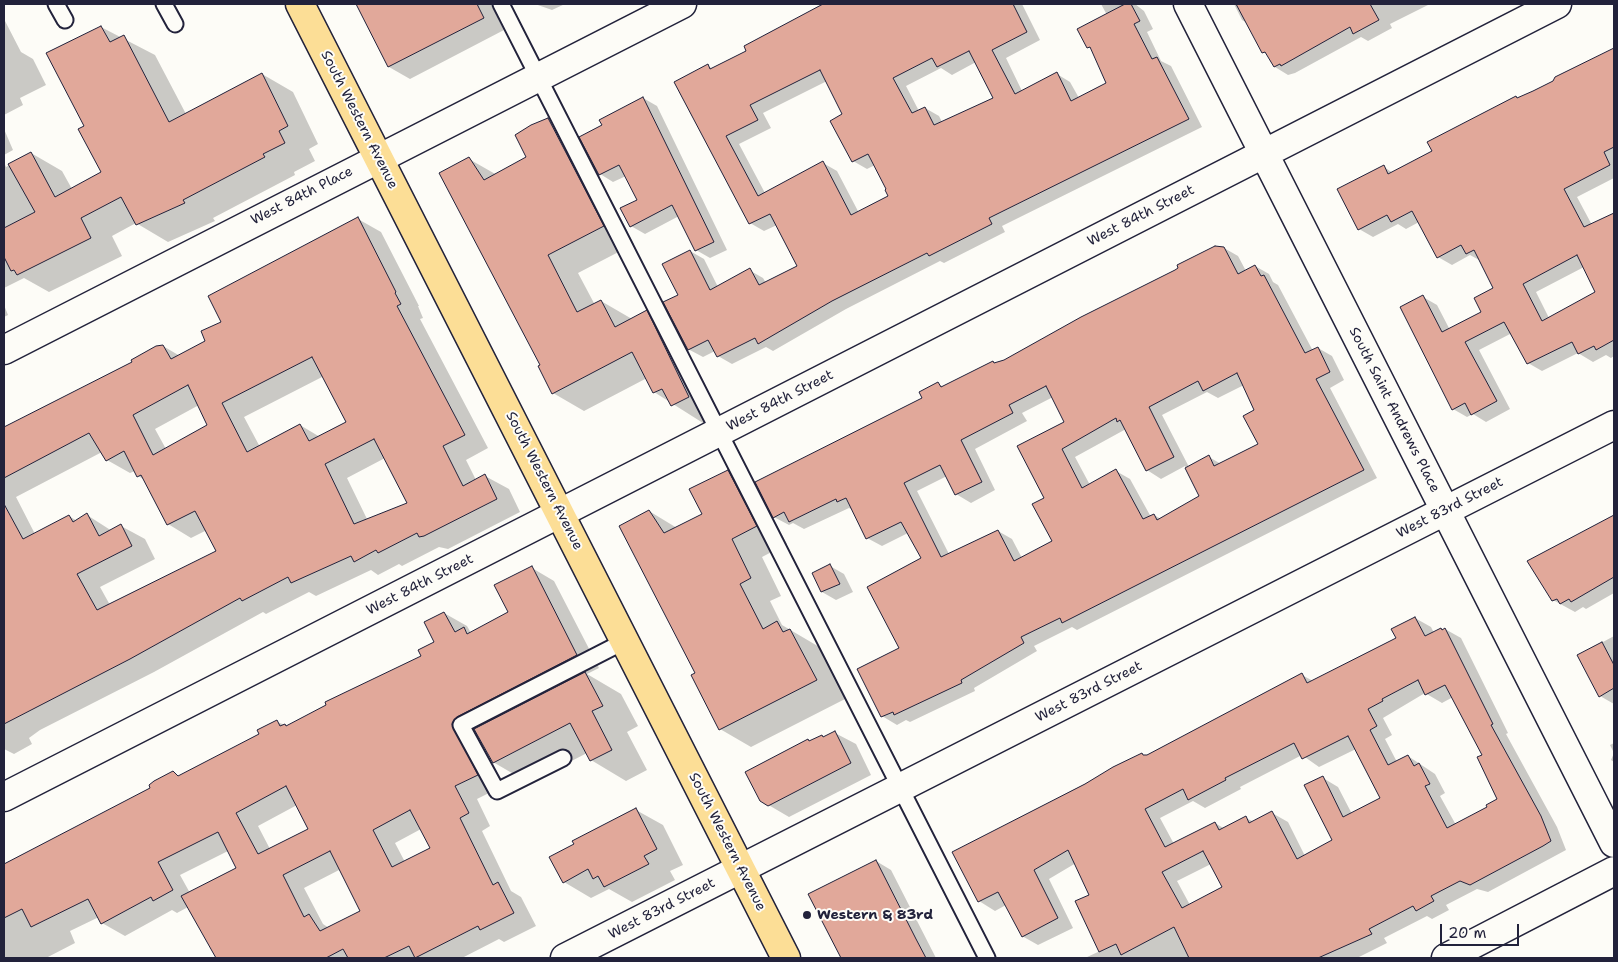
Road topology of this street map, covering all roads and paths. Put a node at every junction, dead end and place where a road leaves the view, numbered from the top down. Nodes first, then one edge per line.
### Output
1 (56, 4) edge
2 (164, 4) edge
3 (300, 4) edge
4 (501, 4) edge
5 (682, 4) edge
6 (1188, 4) edge
7 (1557, 4) edge
8 (64, 20) dead end
9 (174, 24) dead end
10 (538, 76) junction
11 (1264, 153) junction
12 (378, 157) junction
13 (4, 350) edge
14 (1614, 426) edge
15 (720, 431) junction
16 (1445, 511) junction
17 (560, 513) junction
18 (625, 642) junction
19 (563, 758) dead end
20 (899, 789) junction
21 (4, 797) edge
22 (1614, 843) edge
23 (741, 869) junction
24 (1614, 871) edge
25 (565, 958) edge
26 (786, 958) edge
27 (987, 958) edge
28 (1446, 958) edge

1 - 8 lane
2 - 9 lane
3 - 12 main road, South Western Avenue
4 - 10 lane
5 - 10 street, West 84th Place
6 - 11 street, South Saint Andrews Place
7 - 11 street, West 84th Street
10 - 12 street, West 84th Place
10 - 15 lane
11 - 15 street, West 84th Street
11 - 16 street, South Saint Andrews Place
12 - 13 street, West 84th Place
12 - 17 main road, South Western Avenue
14 - 16 street, West 83rd Street
15 - 17 street, West 84th Street
15 - 20 lane
16 - 20 street, West 83rd Street
16 - 22 street, South Saint Andrews Place
17 - 18 main road, South Western Avenue
17 - 21 street, West 84th Street
18 - 19 lane
18 - 23 main road, South Western Avenue
20 - 23 street, West 83rd Street
20 - 27 lane
23 - 25 street, West 83rd Street
23 - 26 main road, South Western Avenue
24 - 28 street

